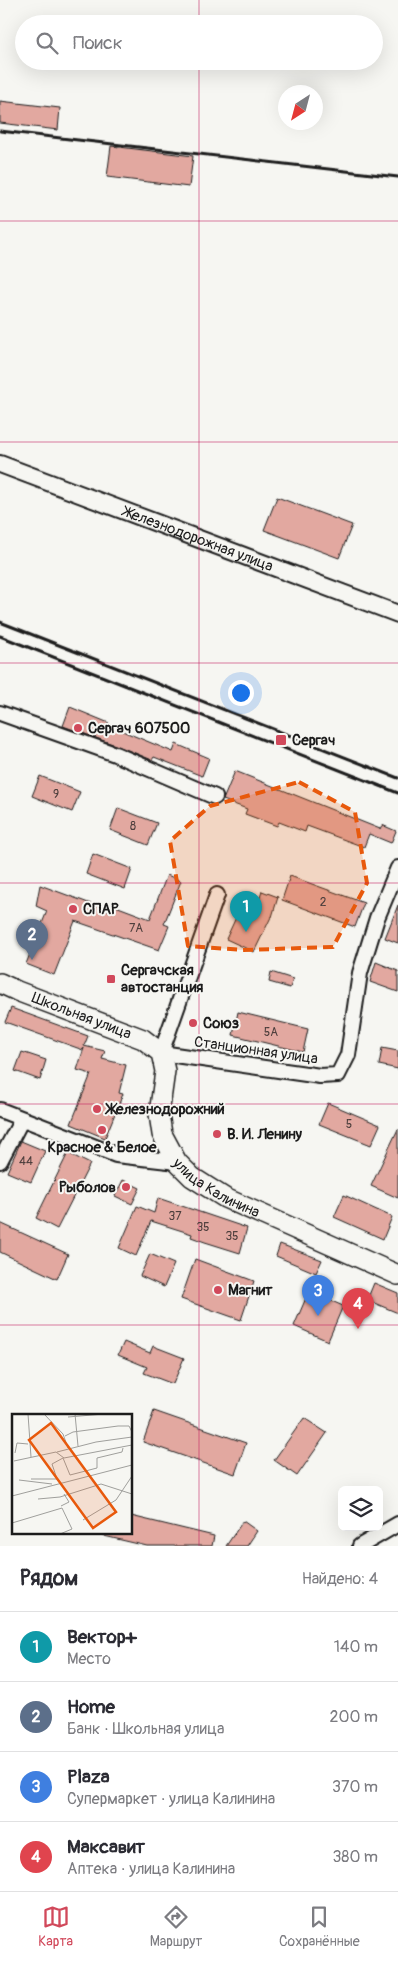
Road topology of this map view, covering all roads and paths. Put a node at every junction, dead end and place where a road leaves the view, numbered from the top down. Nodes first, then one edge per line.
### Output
1 (0, 464) edge
2 (398, 614) edge
3 (0, 713) edge
4 (215, 797) dead end
5 (398, 868) edge
6 (217, 895) dead end
7 (0, 982) edge
8 (161, 1053) junction
9 (0, 1110) edge
10 (22, 1119) junction
11 (0, 1161) edge
12 (177, 1162) junction
13 (398, 1275) edge
14 (398, 1524) edge
15 (360, 1546) edge

1 - 2 street, Железнодорожная улица
3 - 4 street
5 - 8 street, Станционная улица
6 - 8 street
7 - 8 main road, Школьная улица
8 - 12 main road
9 - 10 street, улица Калинина
10 - 11 street
10 - 12 street, улица Калинина
12 - 13 main road, улица Калинина
14 - 15 street

